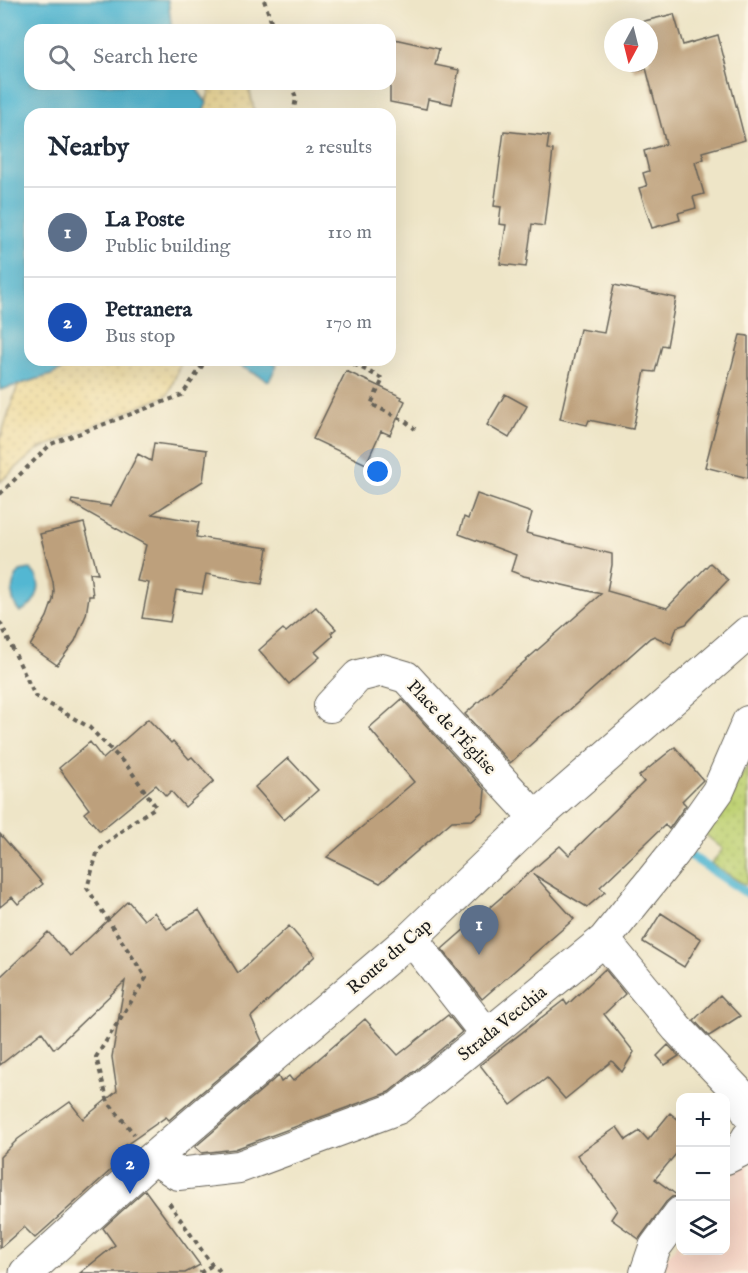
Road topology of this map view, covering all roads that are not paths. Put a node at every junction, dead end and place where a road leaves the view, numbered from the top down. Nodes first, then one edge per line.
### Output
1 (748, 633) edge
2 (330, 706) dead end
3 (748, 722) edge
4 (536, 818) junction
5 (411, 938) junction
6 (604, 940) junction
7 (487, 1035) junction
8 (748, 1113) edge
9 (748, 1137) edge
10 (730, 1156) edge
11 (149, 1162) junction
12 (676, 1219) edge
13 (26, 1273) edge
14 (646, 1273) edge

1 - 4 main road, Route du Cap
2 - 4 street, Place de l'Église
3 - 6 street, Strada Vecchia
4 - 5 main road, Route du Cap
5 - 7 street
5 - 11 main road, Route du Cap
6 - 7 street, Strada Vecchia
6 - 8 street
7 - 11 street, Strada Vecchia
9 - 10 street
11 - 13 main road, Route du Cap
12 - 14 street

